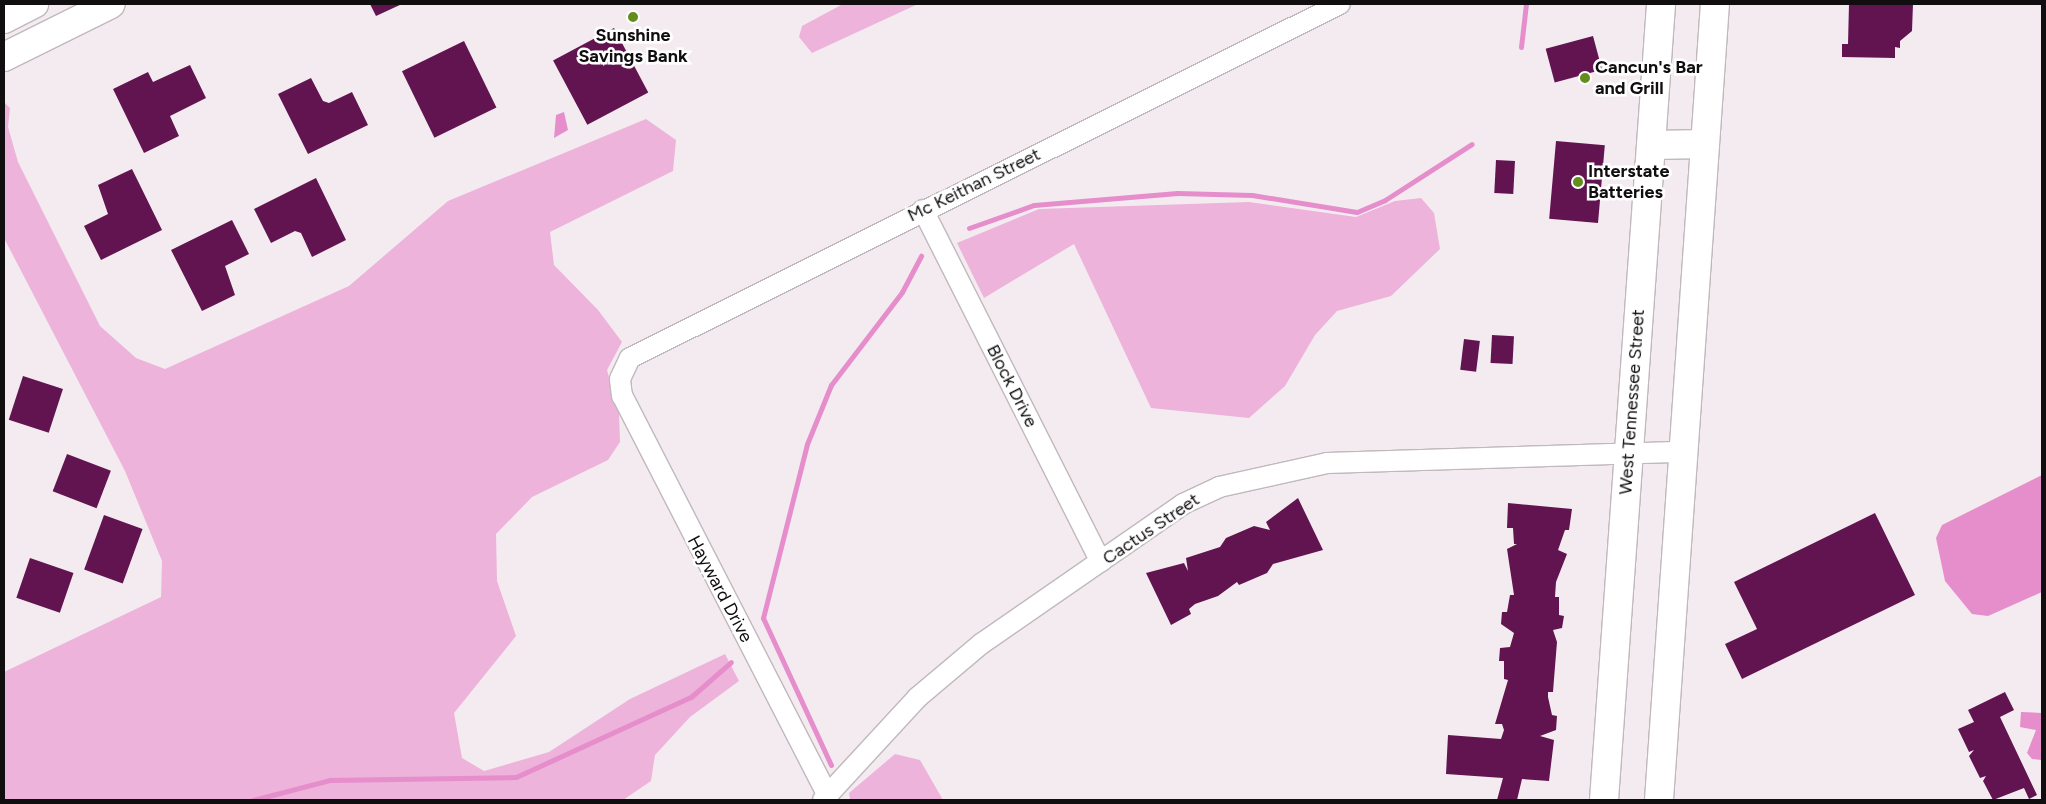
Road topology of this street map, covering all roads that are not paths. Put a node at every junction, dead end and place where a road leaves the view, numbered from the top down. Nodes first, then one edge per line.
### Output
1 (34, 4) edge
2 (111, 4) edge
3 (1340, 4) edge
4 (1661, 4) edge
5 (1715, 4) edge
6 (4, 19) edge
7 (4, 56) edge
8 (1705, 144) junction
9 (1652, 145) junction
10 (922, 210) junction
11 (620, 379) joint
12 (1683, 452) junction
13 (1628, 454) junction
14 (1101, 562) junction
15 (826, 798) edge
16 (1604, 800) edge
17 (1659, 800) edge

1 - 6 main road
2 - 7 main road
3 - 10 street, Mc Keithan Street
4 - 9 main road, West Tennessee Street
5 - 8 main road
8 - 9 main road
8 - 12 main road
9 - 13 main road, West Tennessee Street
10 - 11 street, Mc Keithan Street
10 - 14 street, Block Drive
11 - 15 street, Hayward Drive
12 - 13 street, Cactus Street
12 - 17 main road
13 - 14 street, Cactus Street
13 - 16 main road, West Tennessee Street
14 - 15 street, Cactus Street

